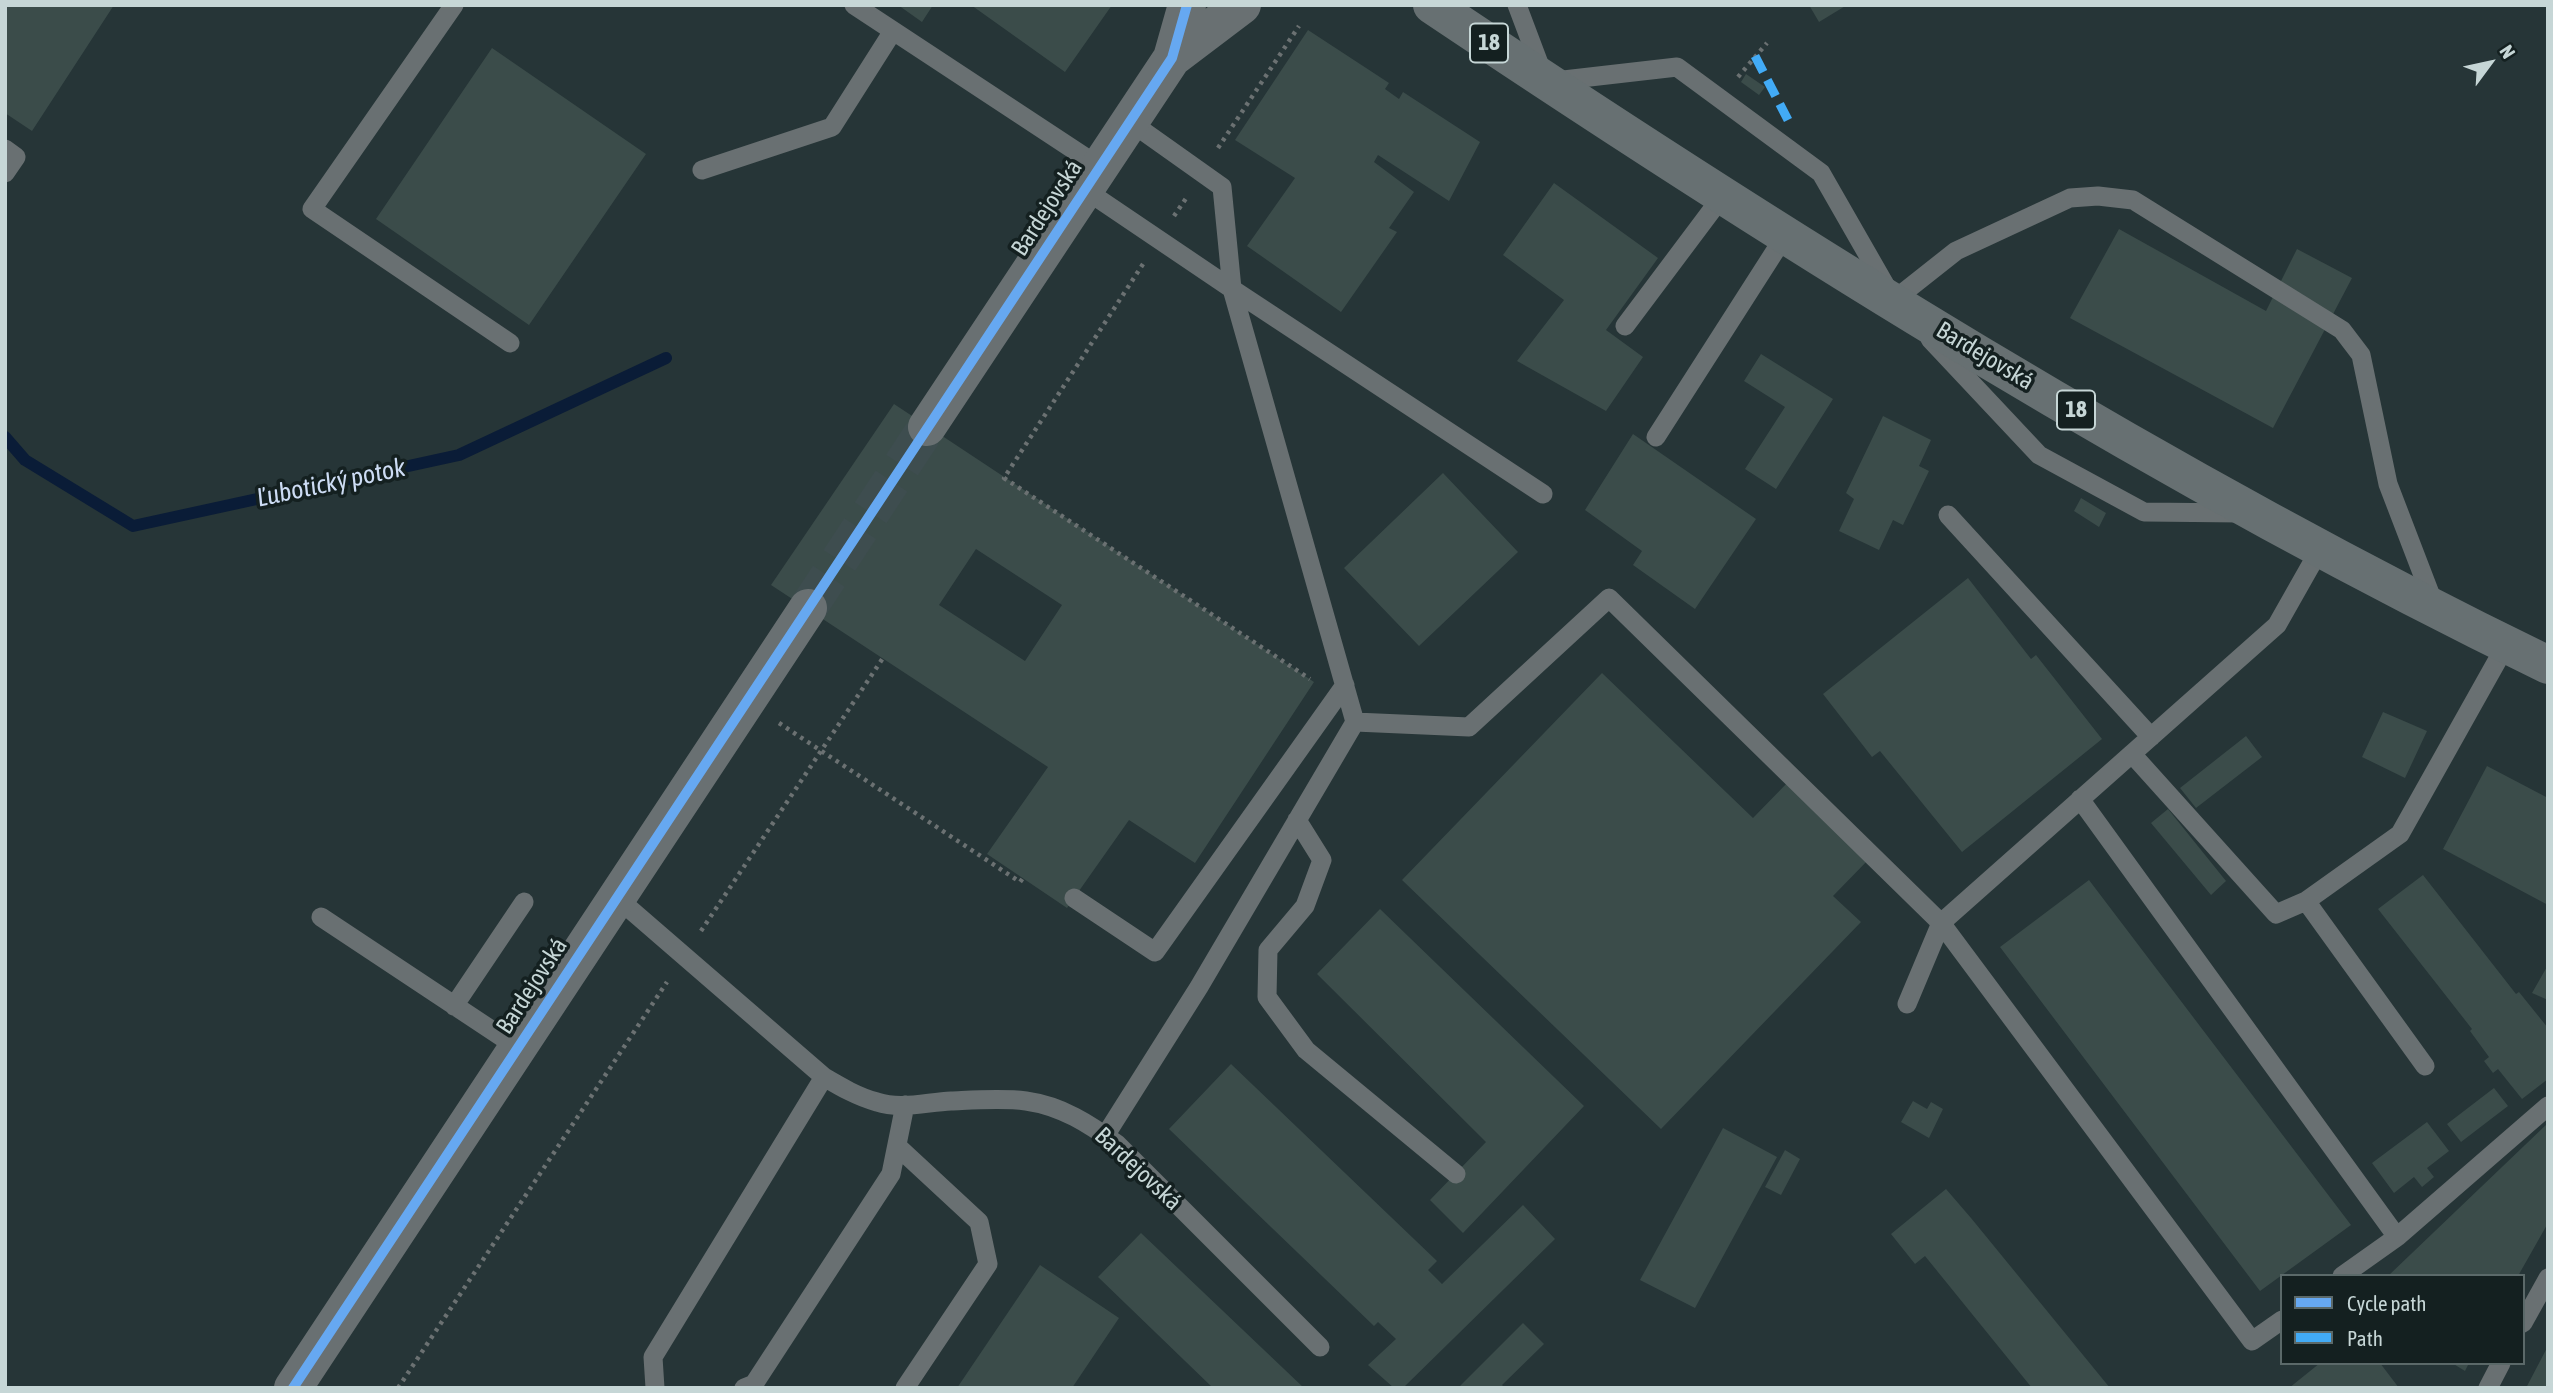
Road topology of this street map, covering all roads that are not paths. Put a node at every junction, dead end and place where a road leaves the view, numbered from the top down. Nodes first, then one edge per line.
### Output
1 (454, 5) edge
2 (854, 5) edge
3 (1187, 5) edge
4 (1242, 5) edge
5 (1432, 5) edge
6 (1517, 5) edge
7 (893, 31) junction
8 (1172, 58) junction
9 (1546, 82) junction
10 (1129, 121) junction
11 (5, 149) edge
12 (702, 170) dead end
13 (5, 173) edge
14 (1092, 178) junction
15 (1724, 194) junction
16 (1787, 234) junction
17 (1232, 289) junction
18 (1894, 300) junction
19 (1625, 326) dead end
20 (510, 343) dead end
21 (927, 427) tunnel mouth
22 (1657, 437) dead end
23 (1543, 495) dead end
24 (2256, 514) junction
25 (1948, 515) dead end
26 (2320, 550) junction
27 (808, 608) tunnel mouth
28 (2436, 608) junction
29 (2506, 645) junction
30 (2548, 666) edge
31 (1339, 693) junction
32 (1355, 722) junction
33 (2151, 737) junction
34 (2132, 754) junction
35 (2080, 799) junction
36 (1297, 820) junction
37 (616, 897) junction
38 (1074, 898) dead end
39 (2306, 901) junction
40 (524, 902) dead end
41 (321, 917) dead end
42 (1941, 923) junction
43 (1908, 1004) dead end
44 (454, 1006) junction
45 (517, 1047) junction
46 (2425, 1066) dead end
47 (824, 1077) junction
48 (905, 1105) junction
49 (2548, 1106) edge
50 (1105, 1136) junction
51 (897, 1146) junction
52 (1456, 1174) dead end
53 (2397, 1237) junction
54 (2345, 1274) edge
55 (2548, 1278) edge
56 (2525, 1319) edge
57 (2280, 1321) edge
58 (1320, 1347) dead end
59 (2500, 1365) edge
60 (293, 1388) edge
61 (655, 1388) edge
62 (744, 1388) edge
63 (905, 1388) edge
64 (2488, 1388) edge

1 - 20 lane
2 - 7 lane
3 - 8 street, Bardejovská
4 - 8 street, Bardejovská
5 - 9 main road, Bardejovská / 18
6 - 9 lane
7 - 12 lane
7 - 14 lane
8 - 10 street, Bardejovská
9 - 15 main road, Bardejovská / 18
9 - 18 lane
10 - 14 street, Bardejovská
10 - 17 lane
11 - 13 lane
14 - 17 lane
14 - 21 street, Bardejovská
15 - 16 main road, Bardejovská / 18
15 - 19 lane
16 - 18 main road, Bardejovská / 18
16 - 22 lane
17 - 23 lane
17 - 31 lane
18 - 24 main road, Bardejovská / 18
18 - 24 lane
18 - 28 lane
24 - 26 main road, Bardejovská / 18
25 - 33 lane
26 - 28 main road, Bardejovská / 18
26 - 33 lane
27 - 37 street, Bardejovská
28 - 29 main road, Bardejovská / 18
29 - 30 main road, Bardejovská / 18
29 - 39 lane
31 - 32 lane
31 - 38 lane
32 - 36 lane
32 - 42 lane
33 - 34 lane
34 - 35 lane
34 - 39 lane
35 - 42 lane
35 - 53 lane
36 - 50 lane
36 - 52 lane
37 - 45 street, Bardejovská
37 - 47 lane, Bardejovská
39 - 46 lane
40 - 44 lane
41 - 44 lane
42 - 43 lane
42 - 57 lane
44 - 45 lane
45 - 60 street, Bardejovská
47 - 48 lane, Bardejovská
47 - 61 lane
48 - 50 lane, Bardejovská
48 - 51 lane
49 - 53 lane
50 - 58 lane, Bardejovská
51 - 62 lane
51 - 63 lane
53 - 54 lane
55 - 56 lane
59 - 64 lane

